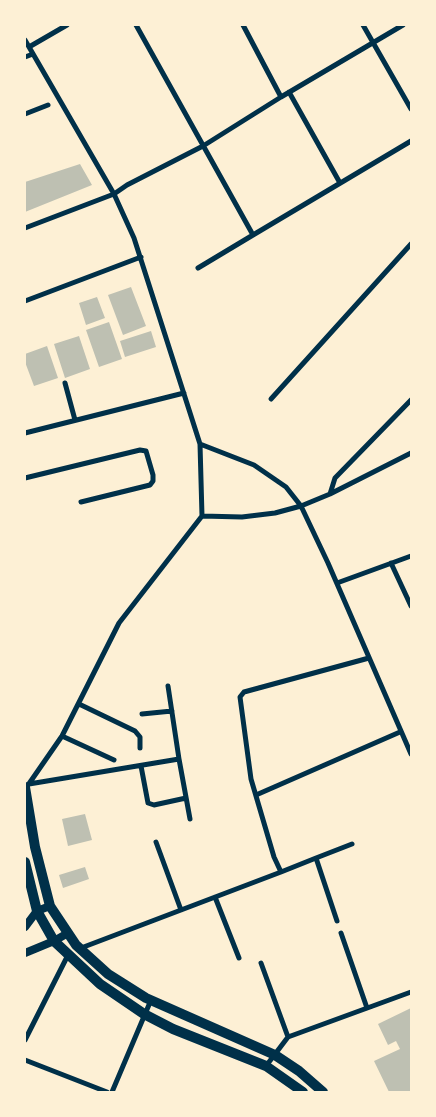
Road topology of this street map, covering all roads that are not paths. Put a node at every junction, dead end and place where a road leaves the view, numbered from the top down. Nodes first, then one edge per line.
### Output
1 (67, 25) edge
2 (136, 25) edge
3 (243, 25) edge
4 (363, 25) edge
5 (403, 25) edge
6 (25, 40) edge
7 (372, 42) junction
8 (29, 47) junction
9 (33, 54) junction
10 (25, 57) edge
11 (289, 92) junction
12 (281, 97) junction
13 (48, 106) dead end
14 (411, 109) edge
15 (25, 114) edge
16 (411, 141) edge
17 (204, 146) junction
18 (340, 183) junction
19 (114, 194) junction
20 (25, 228) edge
21 (253, 235) junction
22 (411, 244) edge
23 (141, 257) junction
24 (198, 268) dead end
25 (25, 301) edge
26 (65, 383) dead end
27 (184, 393) junction
28 (272, 399) dead end
29 (411, 400) edge
30 (74, 420) junction
31 (25, 433) edge
32 (200, 444) junction
33 (411, 454) edge
34 (25, 478) edge
35 (330, 494) junction
36 (81, 502) dead end
37 (301, 506) junction
38 (202, 516) junction
39 (411, 556) edge
40 (392, 563) junction
41 (337, 583) junction
42 (411, 606) edge
43 (369, 658) junction
44 (168, 686) dead end
45 (79, 704) junction
46 (172, 711) junction
47 (142, 714) dead end
48 (400, 732) junction
49 (62, 736) junction
50 (140, 748) dead end
51 (410, 751) edge
52 (180, 759) junction
53 (114, 760) dead end
54 (141, 766) junction
55 (26, 786) edge
56 (256, 795) junction
57 (186, 798) junction
58 (190, 819) dead end
59 (156, 842) dead end
60 (352, 844) dead end
61 (316, 858) junction
62 (25, 862) edge
63 (281, 872) junction
64 (215, 897) junction
65 (50, 906) junction
66 (181, 910) junction
67 (37, 911) junction
68 (337, 921) dead end
69 (25, 927) edge
70 (68, 933) junction
71 (341, 933) dead end
72 (54, 941) junction
73 (81, 948) junction
74 (25, 953) edge
75 (68, 955) junction
76 (239, 958) dead end
77 (261, 963) dead end
78 (411, 992) edge
79 (151, 1000) junction
80 (366, 1008) junction
81 (144, 1014) junction
82 (288, 1037) junction
83 (25, 1040) edge
84 (275, 1055) junction
85 (25, 1060) edge
86 (266, 1066) junction
87 (107, 1092) edge
88 (112, 1092) edge
89 (303, 1092) edge
90 (323, 1092) edge

1 - 8 street
2 - 17 street
3 - 12 street
4 - 7 street
5 - 7 street
6 - 8 street
7 - 11 street
7 - 14 street
8 - 9 street
9 - 10 street
9 - 19 street
11 - 12 street
11 - 18 street
12 - 17 street
13 - 15 street
16 - 18 street
17 - 19 street
17 - 21 street
18 - 21 street
19 - 20 street
19 - 23 street
21 - 24 street
22 - 28 street
23 - 25 street
23 - 27 street
26 - 30 street
27 - 30 street
27 - 32 street
29 - 35 street
30 - 31 street
32 - 37 street
32 - 38 street
33 - 35 street
34 - 36 street
35 - 37 street
37 - 38 street
37 - 41 street
38 - 45 street
39 - 40 street
40 - 41 street
40 - 42 street
41 - 43 street
43 - 48 street
43 - 56 street
44 - 46 street
45 - 49 street
45 - 50 street
46 - 47 street
46 - 52 street
48 - 51 street
48 - 56 street
49 - 53 street
49 - 55 street
52 - 54 street
52 - 57 street
54 - 55 street
54 - 57 street
55 - 65 main road
56 - 63 street
57 - 58 street
59 - 66 street
60 - 61 street
61 - 63 street
61 - 68 street
62 - 67 main road
63 - 64 street
64 - 66 street
64 - 76 street
65 - 67 street
65 - 70 main road
66 - 73 street
67 - 69 street
67 - 72 main road
70 - 72 street
70 - 73 main road
71 - 80 street
72 - 74 street
72 - 75 main road
73 - 79 main road
75 - 81 main road
75 - 83 street
77 - 82 street
78 - 80 street
79 - 81 street
79 - 84 main road
80 - 82 street
81 - 86 main road
81 - 88 street
82 - 84 street
84 - 86 street
84 - 90 main road
85 - 87 street
86 - 89 main road

